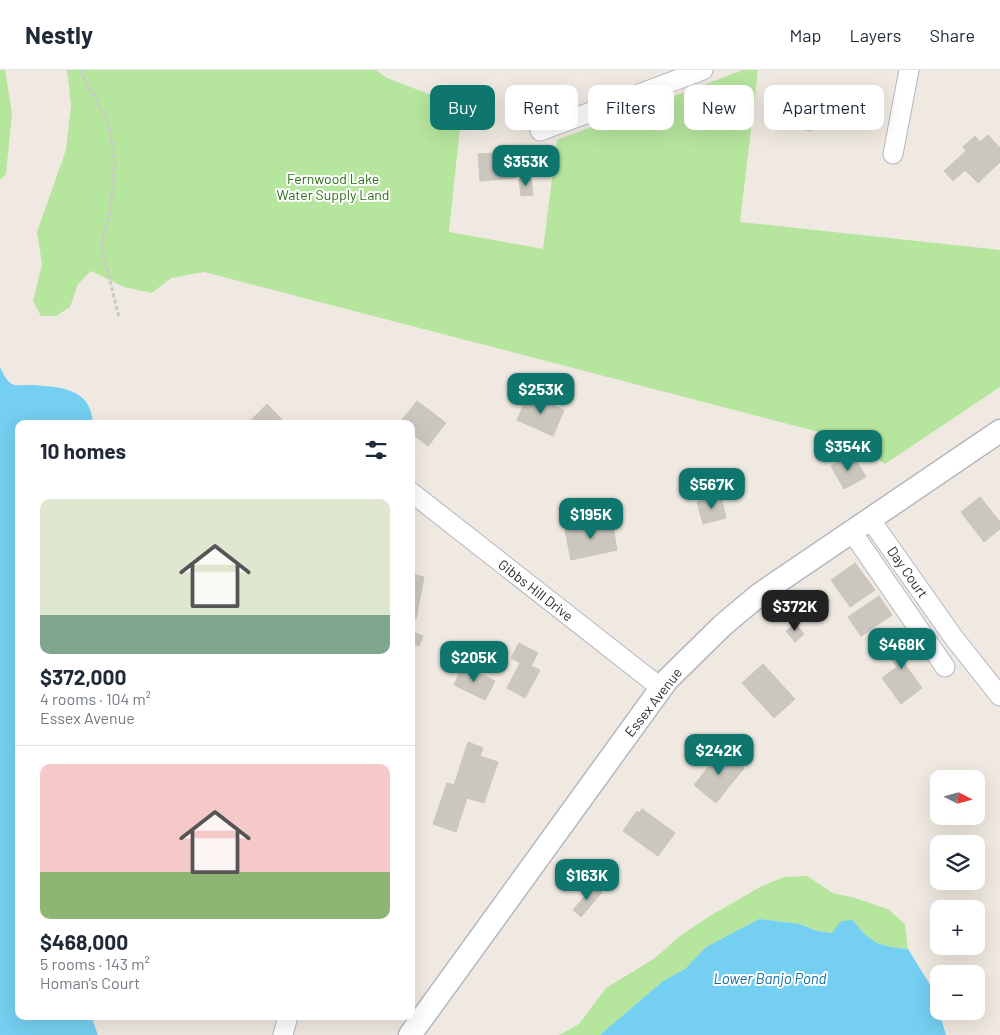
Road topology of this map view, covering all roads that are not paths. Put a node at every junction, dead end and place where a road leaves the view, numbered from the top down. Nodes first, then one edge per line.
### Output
1 (703, 70) edge
2 (909, 70) edge
3 (540, 131) dead end
4 (893, 154) dead end
5 (1000, 431) edge
6 (415, 495) edge
7 (861, 525) junction
8 (945, 667) dead end
9 (661, 688) junction
10 (1000, 696) edge
11 (287, 1020) edge
12 (283, 1035) edge
13 (410, 1035) edge

1 - 3 street
2 - 4 street
5 - 7 street, Essex Avenue
6 - 9 street, Gibbs Hill Drive
7 - 8 street
7 - 9 street, Essex Avenue
7 - 10 street, Day Court
9 - 13 street, Essex Avenue
11 - 12 street

